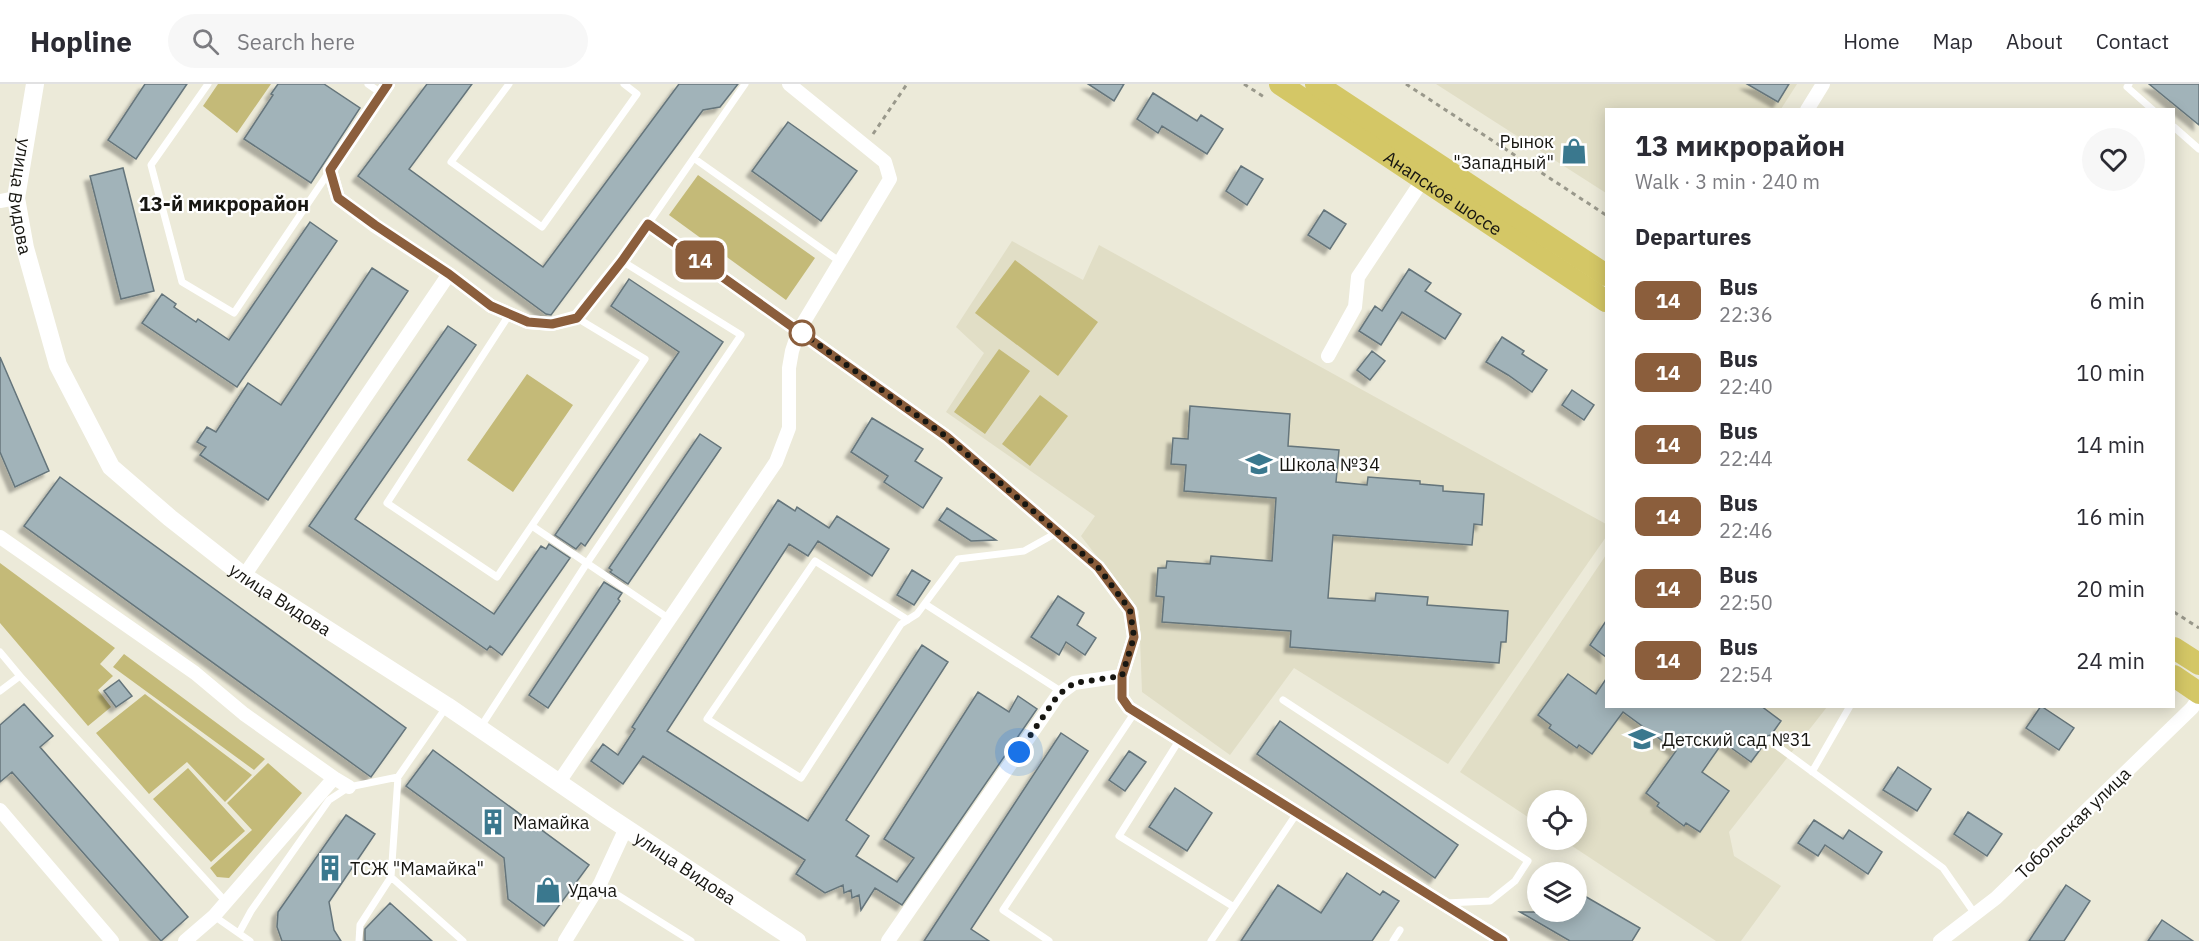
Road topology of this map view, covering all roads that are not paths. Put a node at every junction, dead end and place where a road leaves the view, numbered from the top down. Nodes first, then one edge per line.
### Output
1 (35, 84) edge
2 (208, 84) edge
3 (368, 84) edge
4 (509, 84) edge
5 (624, 84) edge
6 (745, 84) edge
7 (789, 84) edge
8 (1280, 84) edge
9 (1316, 84) edge
10 (1823, 84) edge
11 (2129, 84) edge
12 (385, 88) edge
13 (1808, 108) edge
14 (2151, 108) edge
15 (2175, 128) edge
16 (2199, 149) edge
17 (695, 159) junction
18 (330, 170) junction
19 (1429, 171) junction
20 (8, 200) edge
21 (648, 224) junction
22 (622, 261) junction
23 (839, 261) junction
24 (449, 274) junction
25 (1605, 274) edge
26 (1605, 300) edge
27 (509, 315) junction
28 (577, 318) junction
29 (798, 330) junction
30 (1328, 356) dead end
31 (532, 526) junction
32 (1058, 532) junction
33 (0, 537) edge
34 (587, 563) junction
35 (244, 576) junction
36 (925, 604) junction
37 (668, 618) junction
38 (908, 620) junction
39 (2175, 649) edge
40 (0, 652) edge
41 (2199, 664) edge
42 (20, 676) junction
43 (1122, 676) junction
44 (2175, 677) edge
45 (0, 691) edge
46 (1062, 692) junction
47 (2199, 693) edge
48 (2199, 698) edge
49 (1283, 700) dead end
50 (447, 706) junction
51 (1849, 708) edge
52 (1136, 712) junction
53 (480, 728) junction
54 (1179, 739) junction
55 (1768, 740) dead end
56 (1812, 772) junction
57 (398, 777) junction
58 (334, 778) junction
59 (559, 782) junction
60 (349, 787) junction
61 (0, 810) edge
62 (1297, 813) junction
63 (626, 828) junction
64 (391, 877) junction
65 (600, 884) junction
66 (226, 902) junction
67 (1443, 904) junction
68 (1234, 907) junction
69 (1975, 914) junction
70 (214, 916) junction
71 (1400, 930) dead end
72 (239, 933) junction
73 (112, 941) edge
74 (185, 941) edge
75 (250, 941) edge
76 (359, 941) edge
77 (463, 941) edge
78 (565, 941) edge
79 (691, 941) edge
80 (797, 941) edge
81 (888, 941) edge
82 (1049, 941) edge
83 (1211, 941) edge
84 (1393, 941) edge
85 (1503, 941) edge
86 (1940, 941) edge

1 - 20 street, улица Видова
2 - 18 lane
3 - 12 lane
4 - 5 lane
6 - 17 lane
7 - 23 street
8 - 19 highway, Анапское шоссе
9 - 19 highway
10 - 13 street
11 - 14 lane
12 - 18 street
15 - 16 lane
17 - 21 lane
17 - 23 lane
18 - 24 street
19 - 25 highway, Анапское шоссе
19 - 26 highway, Анапское шоссе
19 - 30 street
20 - 35 street, улица Видова
21 - 22 street
21 - 29 street
22 - 28 street
22 - 34 lane
23 - 29 street
24 - 27 street
24 - 35 street
27 - 28 street
27 - 31 lane
28 - 31 lane
29 - 32 street
29 - 37 street
31 - 34 lane
32 - 36 lane
32 - 43 street
33 - 58 street
34 - 37 lane
34 - 53 lane
35 - 50 street, улица Видова
36 - 38 lane
36 - 46 lane
37 - 59 street
38 - 38 lane
39 - 41 highway
40 - 42 lane
42 - 45 lane
42 - 66 lane
43 - 46 street
43 - 52 street
44 - 47 highway
46 - 81 street
48 - 69 street, Тобольская улица
49 - 67 lane
50 - 53 street, улица Видова
50 - 57 lane
51 - 56 lane
52 - 54 street
52 - 82 lane
53 - 59 street, улица Видова
54 - 62 street
54 - 68 lane
55 - 56 lane
56 - 69 lane
57 - 60 lane
57 - 64 lane
58 - 60 street
58 - 66 street
59 - 63 street, улица Видова
60 - 72 lane
61 - 73 street
62 - 67 street
62 - 68 lane
63 - 65 street
63 - 80 street, улица Видова
64 - 76 lane
64 - 77 lane
65 - 78 street
65 - 79 lane
66 - 70 street
67 - 85 street
68 - 83 lane
69 - 86 street, Тобольская улица
70 - 72 lane
70 - 74 street
71 - 84 lane
72 - 75 lane

